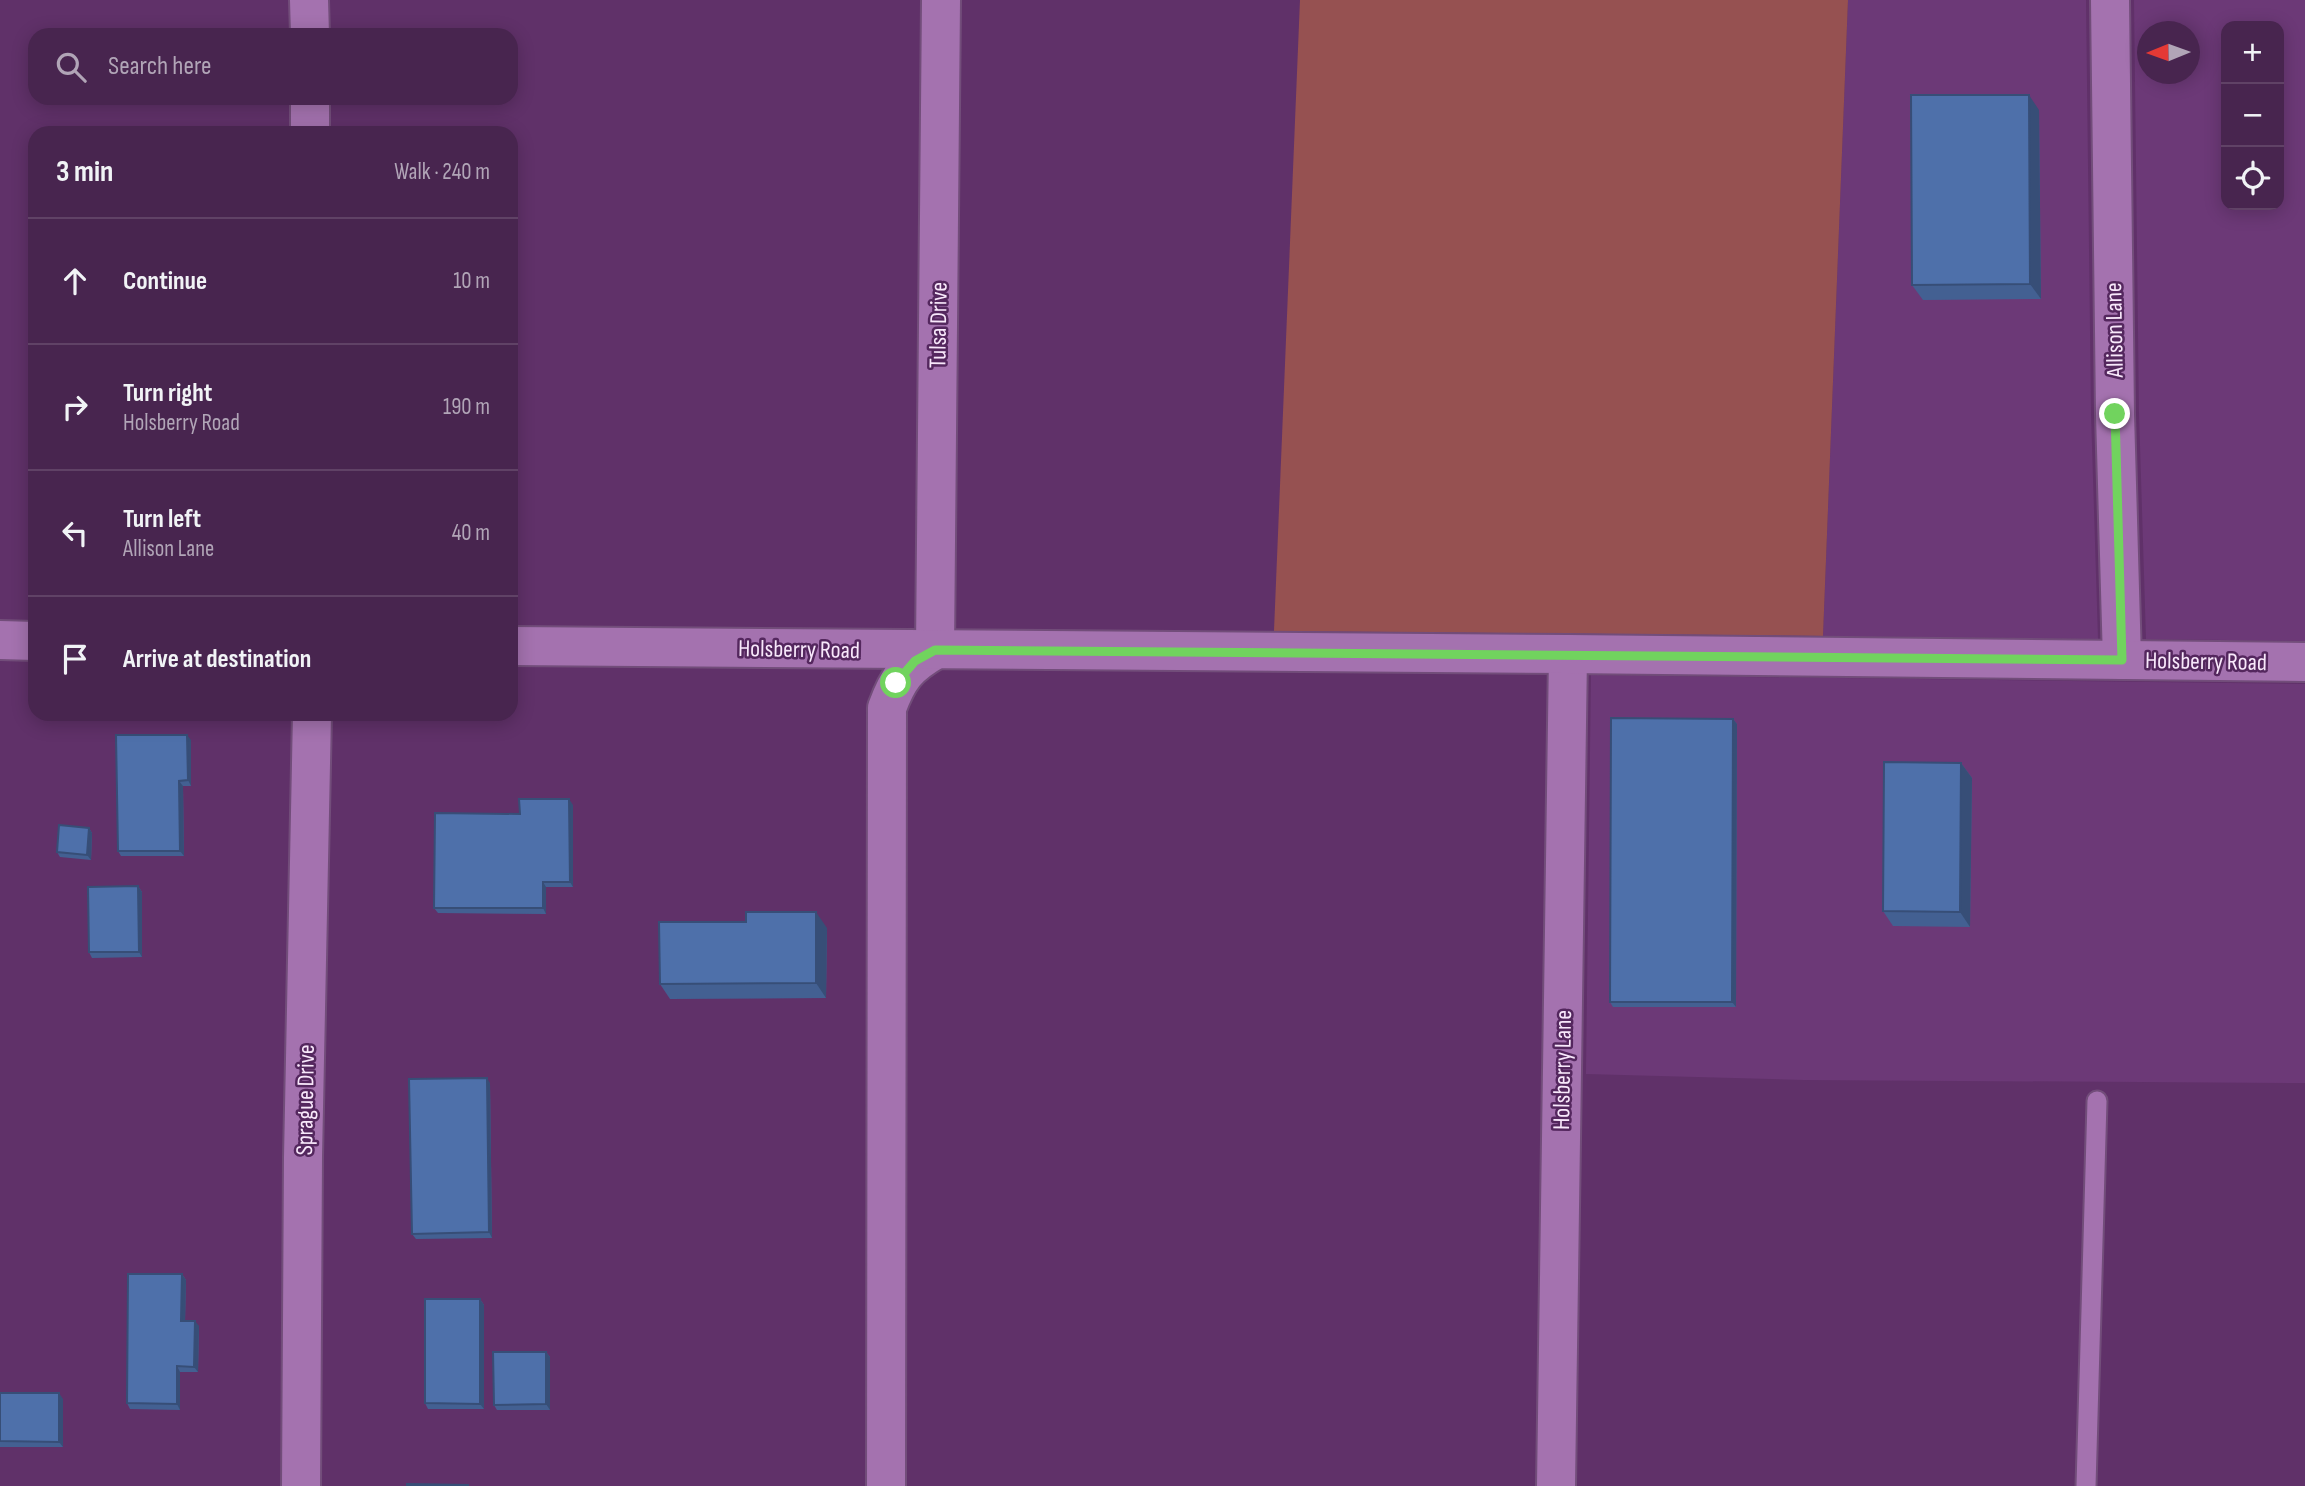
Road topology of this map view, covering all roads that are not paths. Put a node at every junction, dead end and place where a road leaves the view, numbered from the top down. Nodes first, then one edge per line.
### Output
1 (309, 0) edge
2 (941, 0) edge
3 (2110, 0) edge
4 (310, 28) edge
5 (310, 105) edge
6 (310, 126) edge
7 (0, 640) edge
8 (28, 641) edge
9 (518, 646) edge
10 (935, 650) junction
11 (1567, 654) junction
12 (2122, 660) junction
13 (2305, 662) edge
14 (312, 721) edge
15 (2097, 1101) dead end
16 (894, 1485) edge
17 (301, 1486) edge
18 (1556, 1486) edge
19 (2086, 1486) edge

1 - 4 street
2 - 10 street, Tulsa Drive
3 - 12 street, Allison Lane
5 - 6 street
7 - 8 street
9 - 10 street, Holsberry Road
10 - 11 street, Holsberry Road
10 - 16 street
11 - 12 street, Holsberry Road
11 - 18 street, Holsberry Lane
12 - 13 street, Holsberry Road
14 - 17 street, Sprague Drive
15 - 19 lane

